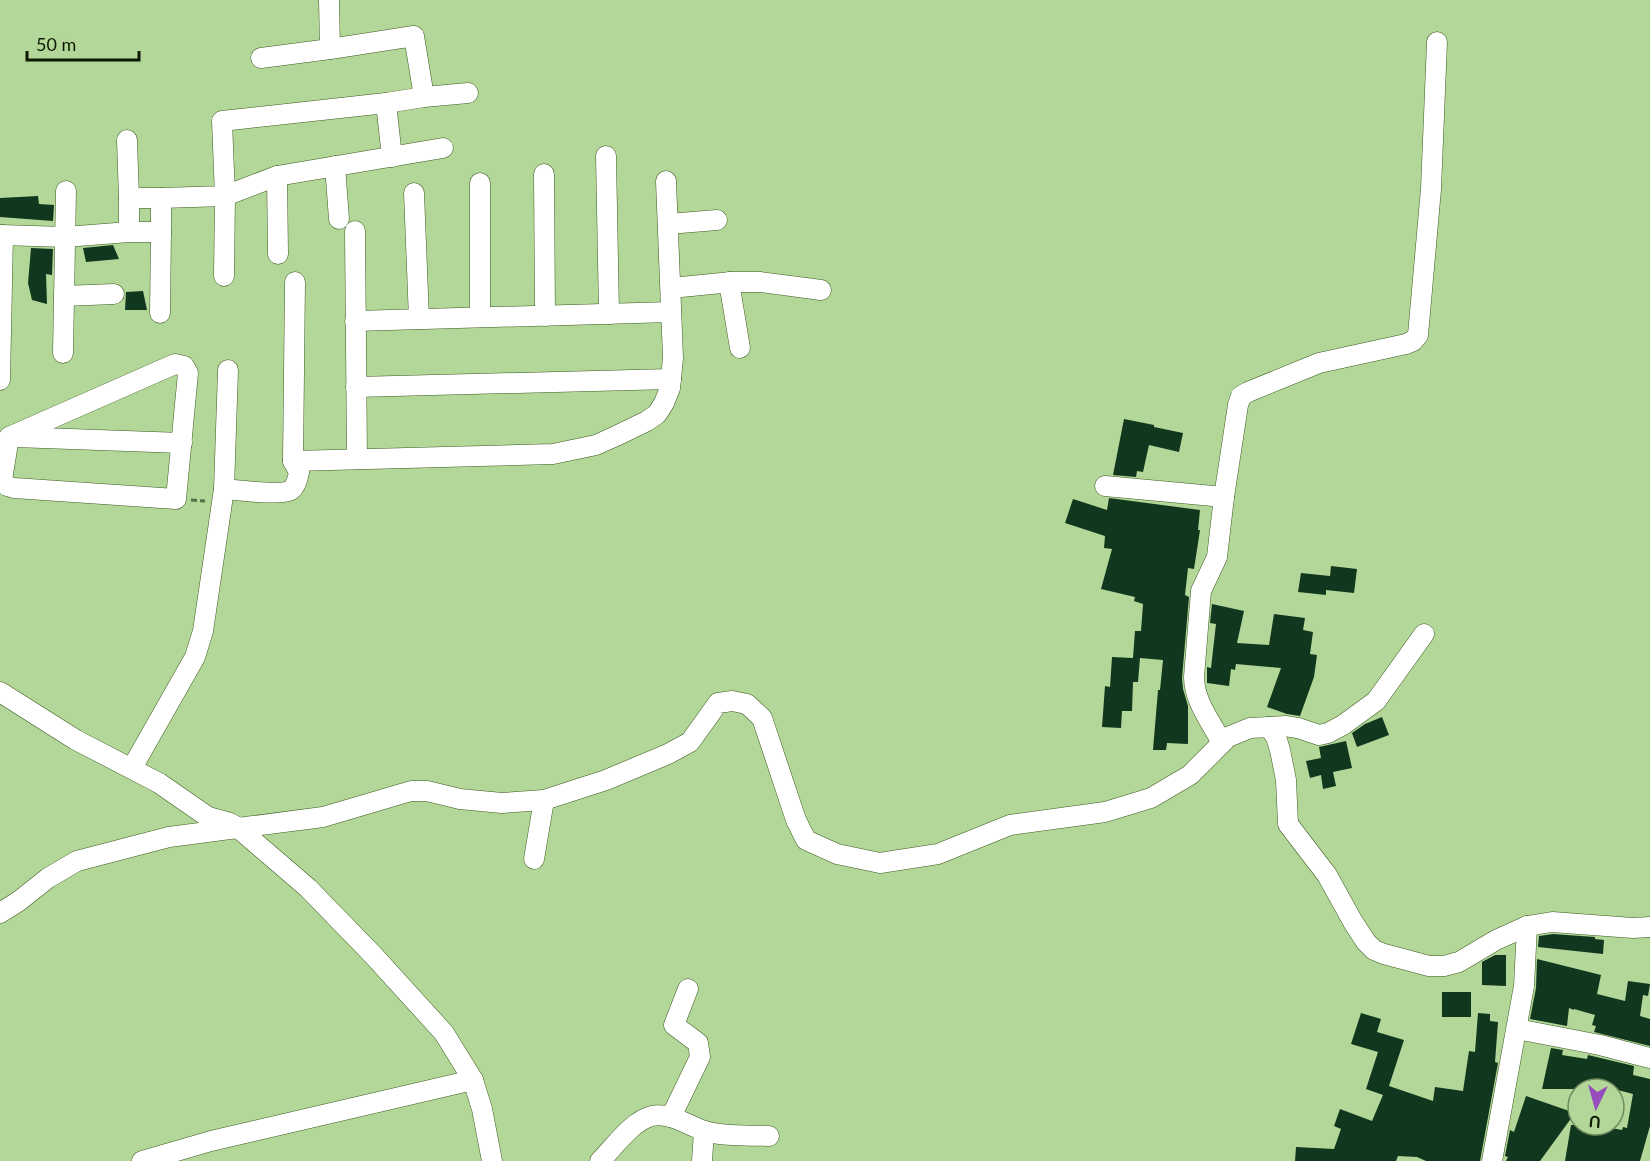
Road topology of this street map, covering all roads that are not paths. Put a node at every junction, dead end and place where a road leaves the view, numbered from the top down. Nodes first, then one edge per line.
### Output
1 (329, 0) edge
2 (1437, 42) dead end
3 (330, 49) junction
4 (261, 58) dead end
5 (468, 93) dead end
6 (424, 97) junction
7 (386, 103) junction
8 (127, 140) dead end
9 (443, 148) dead end
10 (606, 156) dead end
11 (392, 157) junction
12 (335, 166) junction
13 (544, 174) dead end
14 (277, 176) junction
15 (666, 181) dead end
16 (480, 183) dead end
17 (66, 191) dead end
18 (414, 193) dead end
19 (225, 196) junction
20 (129, 198) junction
21 (161, 198) junction
22 (339, 219) dead end
23 (717, 220) dead end
24 (668, 224) junction
25 (355, 231) dead end
26 (129, 232) junction
27 (161, 232) junction
28 (2, 235) edge
29 (65, 237) junction
30 (278, 254) dead end
31 (224, 276) dead end
32 (295, 282) dead end
33 (729, 282) junction
34 (670, 288) junction
35 (821, 290) dead end
36 (114, 294) dead end
37 (64, 296) junction
38 (671, 312) junction
39 (160, 313) dead end
40 (609, 314) junction
41 (545, 316) junction
42 (480, 317) junction
43 (419, 319) junction
44 (355, 321) junction
45 (740, 348) dead end
46 (63, 353) dead end
47 (228, 370) dead end
48 (671, 379) junction
49 (0, 380) edge
50 (356, 387) junction
51 (5, 436) edge
52 (182, 443) junction
53 (357, 459) junction
54 (293, 461) junction
55 (1106, 486) dead end
56 (223, 496) junction
57 (1224, 497) junction
58 (1424, 634) dead end
59 (0, 692) edge
60 (1269, 727) junction
61 (1222, 743) junction
62 (132, 768) junction
63 (544, 800) junction
64 (234, 825) junction
65 (534, 859) dead end
66 (0, 913) edge
67 (1527, 926) junction
68 (1650, 927) edge
69 (688, 989) dead end
70 (1517, 1029) junction
71 (1650, 1058) edge
72 (473, 1080) junction
73 (671, 1117) junction
74 (705, 1131) junction
75 (769, 1136) dead end
76 (142, 1161) edge
77 (492, 1161) edge
78 (600, 1161) edge
79 (702, 1161) edge
80 (1492, 1161) edge

1 - 3 street
2 - 57 street
3 - 4 street
3 - 6 street
5 - 6 street
6 - 7 street
7 - 11 street
7 - 19 street
8 - 20 street
9 - 11 street
10 - 40 street
11 - 12 street
12 - 14 street
12 - 22 street
13 - 41 street
14 - 19 street
14 - 30 street
15 - 24 street
16 - 42 street
17 - 29 street
18 - 43 street
19 - 21 street
19 - 31 street
20 - 21 street
20 - 26 street
21 - 27 street
23 - 24 street
24 - 34 street
25 - 44 street
26 - 27 street
26 - 29 street
27 - 39 street
28 - 29 street
28 - 49 street
29 - 37 street
32 - 54 street
33 - 34 street
33 - 35 street
33 - 45 street
34 - 38 street
36 - 37 street
37 - 46 street
38 - 40 street
38 - 48 street
40 - 41 street
41 - 42 street
42 - 43 street
43 - 44 street
44 - 50 street
47 - 56 street
48 - 50 street
48 - 53 street
50 - 53 street
51 - 52 street
51 - 52 street
51 - 52 street
53 - 54 street
54 - 56 street
55 - 57 street
56 - 62 street
57 - 61 street
58 - 60 street
59 - 62 street
60 - 61 street
60 - 67 street
61 - 63 street
62 - 64 street
63 - 64 street
63 - 65 street
64 - 66 street
64 - 72 street
67 - 68 street
67 - 70 street
69 - 73 street
70 - 71 street
70 - 80 street
72 - 76 street
72 - 77 street
73 - 74 street
73 - 78 street
74 - 75 street
74 - 79 street

